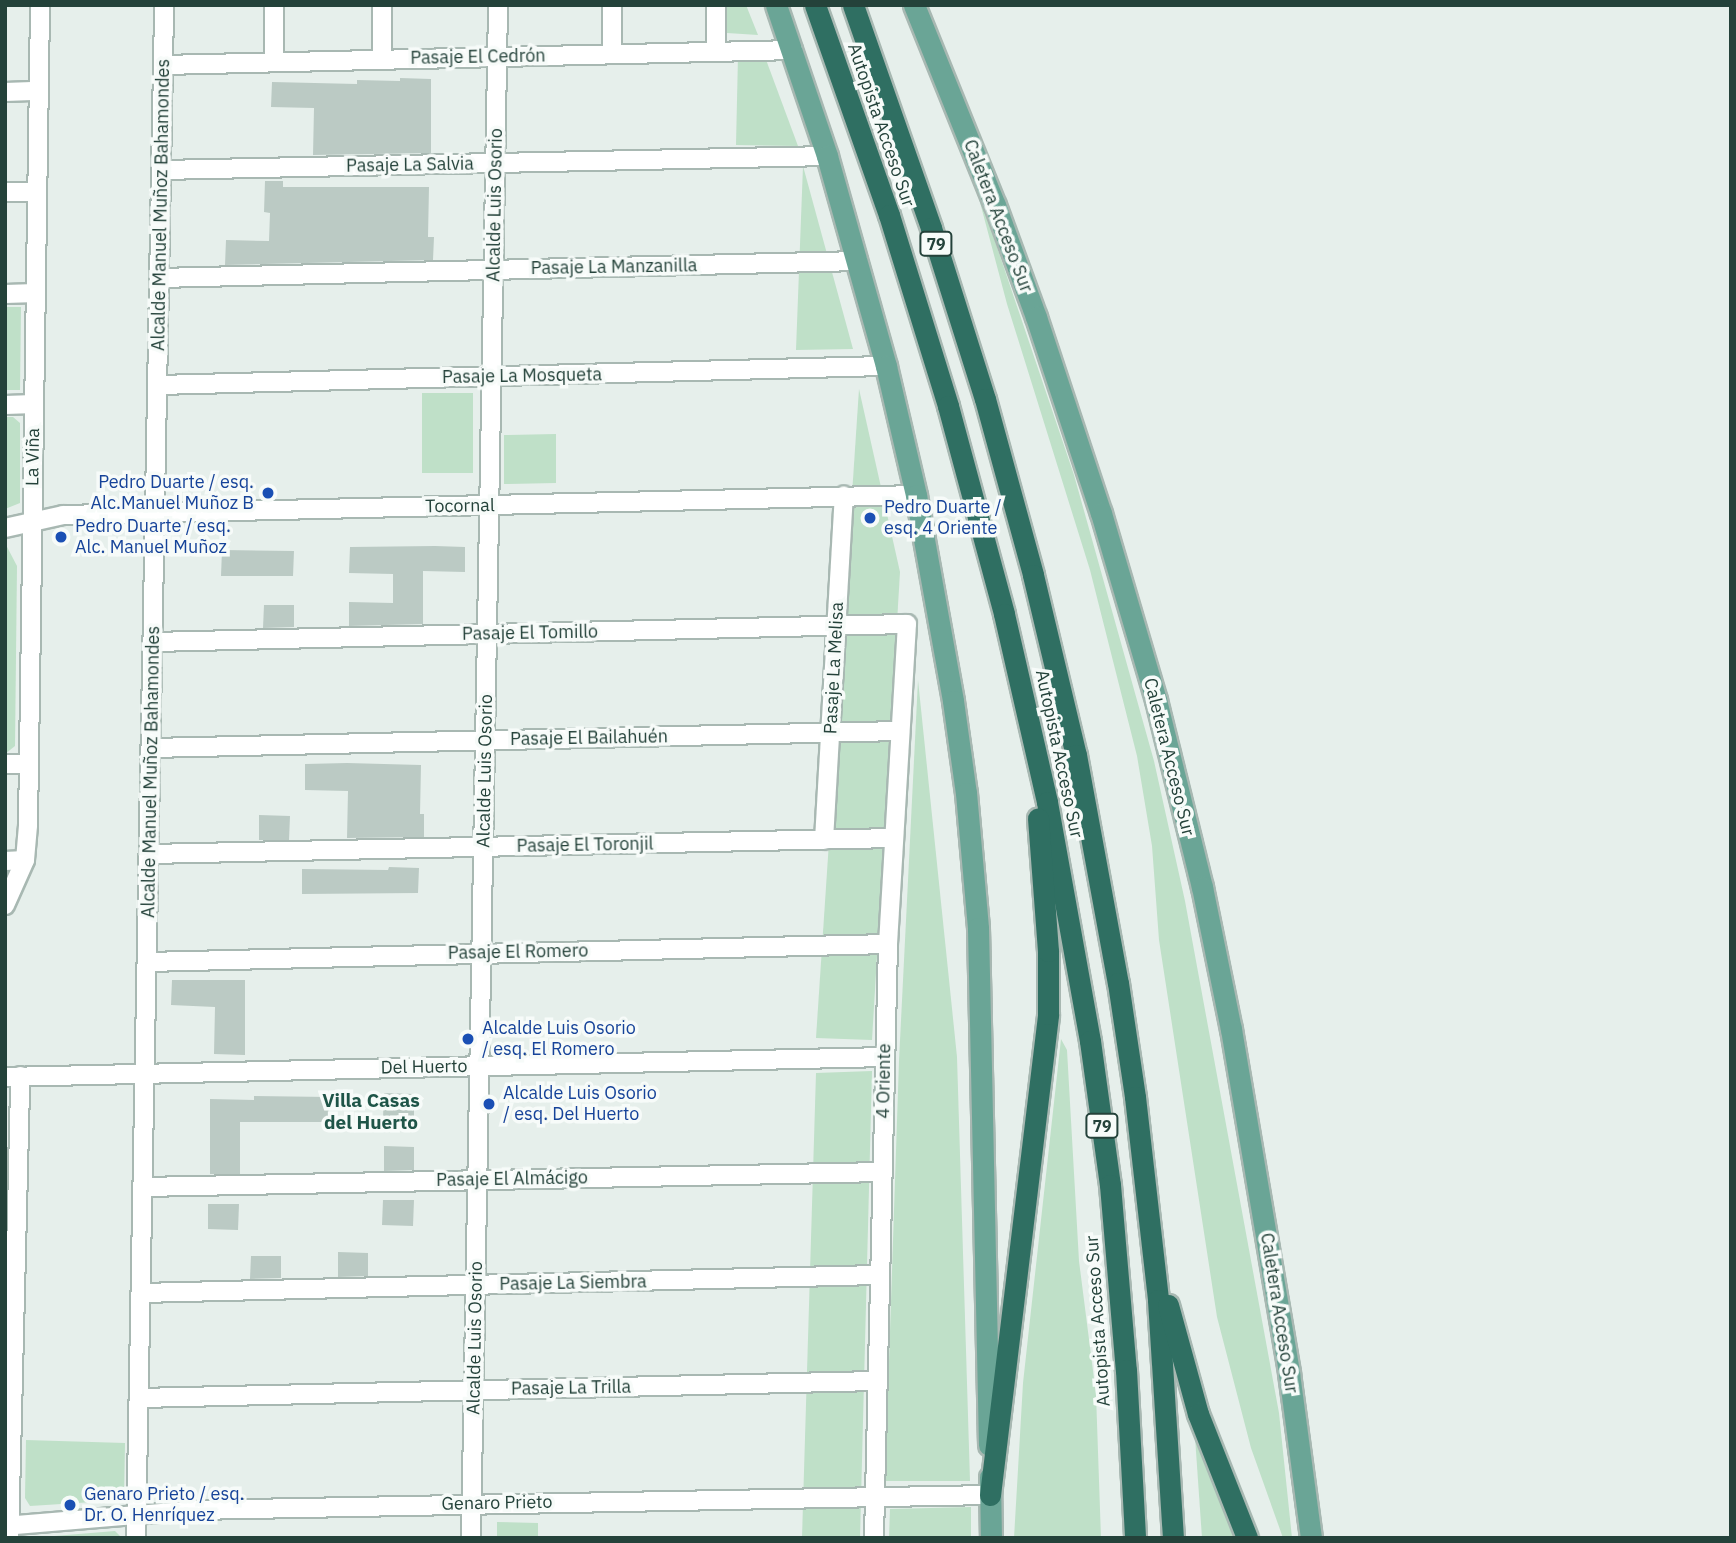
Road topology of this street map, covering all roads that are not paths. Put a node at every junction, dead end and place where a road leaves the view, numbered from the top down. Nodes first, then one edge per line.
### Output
1 (40, 5) edge
2 (164, 5) edge
3 (274, 5) edge
4 (382, 5) edge
5 (498, 5) edge
6 (612, 5) edge
7 (716, 5) edge
8 (776, 5) edge
9 (815, 5) edge
10 (853, 5) edge
11 (914, 5) edge
12 (793, 50) junction
13 (716, 52) junction
14 (612, 54) junction
15 (497, 57) junction
16 (382, 60) junction
17 (274, 62) junction
18 (163, 65) junction
19 (39, 91) junction
20 (5, 92) edge
21 (827, 156) junction
22 (495, 163) junction
23 (161, 170) junction
24 (5, 192) edge
25 (37, 192) junction
26 (858, 261) junction
27 (494, 270) junction
28 (159, 278) junction
29 (36, 293) junction
30 (5, 294) edge
31 (886, 366) junction
32 (492, 377) junction
33 (158, 385) junction
34 (34, 404) junction
35 (5, 405) edge
36 (916, 495) junction
37 (844, 496) junction
38 (489, 505) junction
39 (156, 513) junction
40 (33, 520) junction
41 (5, 528) edge
42 (907, 624) joint
43 (836, 625) junction
44 (487, 634) junction
45 (153, 642) junction
46 (1028, 719) junction
47 (900, 731) junction
48 (830, 733) junction
49 (485, 741) junction
50 (151, 748) junction
51 (5, 764) edge
52 (29, 764) junction
53 (894, 838) junction
54 (824, 840) junction
55 (483, 847) junction
56 (149, 854) junction
57 (5, 860) edge
58 (24, 860) junction
59 (5, 905) edge
60 (888, 944) junction
61 (482, 953) junction
62 (147, 962) junction
63 (884, 1057) junction
64 (480, 1065) junction
65 (145, 1073) junction
66 (13, 1076) edge
67 (882, 1172) junction
68 (477, 1180) junction
69 (143, 1186) junction
70 (1149, 1212) junction
71 (11, 1213) edge
72 (879, 1275) junction
73 (476, 1285) junction
74 (141, 1293) junction
75 (10, 1318) edge
76 (877, 1381) junction
77 (474, 1390) junction
78 (139, 1398) junction
79 (9, 1425) edge
80 (875, 1495) junction
81 (990, 1495) junction
82 (472, 1504) junction
83 (137, 1514) junction
84 (8, 1530) edge
85 (136, 1538) edge
86 (471, 1538) edge
87 (874, 1538) edge
88 (991, 1538) edge
89 (1135, 1538) edge
90 (1173, 1538) edge
91 (1247, 1538) edge
92 (1311, 1538) edge

1 - 19 street, La Viña
2 - 18 street, Alcalde Manuel Muñoz Bahamondes
3 - 17 street
4 - 16 street
5 - 15 street, Alcalde Luis Osorio
6 - 14 street
7 - 13 street
8 - 12 main road
9 - 46 highway, Autopista Acceso Sur / 79
10 - 70 highway, Autopista Acceso Sur / 79
11 - 92 main road, Caletera Acceso Sur
12 - 13 street, Pasaje El Cedrón
12 - 21 main road
13 - 14 street, Pasaje El Cedrón
14 - 15 street, Pasaje El Cedrón
15 - 16 street, Pasaje El Cedrón
15 - 22 street, Alcalde Luis Osorio
16 - 17 street, Pasaje El Cedrón
17 - 18 street, Pasaje El Cedrón
18 - 23 street, Alcalde Manuel Muñoz Bahamondes
19 - 20 street
19 - 25 street, La Viña
21 - 22 street, Pasaje La Salvia
21 - 26 main road
22 - 23 street, Pasaje La Salvia
22 - 27 street, Alcalde Luis Osorio
23 - 28 street, Alcalde Manuel Muñoz Bahamondes
24 - 25 street
25 - 29 street, La Viña
26 - 27 street, Pasaje La Manzanilla
26 - 31 main road
27 - 28 street, Pasaje La Manzanilla
27 - 32 street, Alcalde Luis Osorio
28 - 33 street, Alcalde Manuel Muñoz Bahamondes
29 - 30 street
29 - 34 street, La Viña
31 - 32 street, Pasaje La Mosqueta
31 - 36 main road
32 - 33 street, Pasaje La Mosqueta
32 - 38 street, Alcalde Luis Osorio
33 - 39 street, Alcalde Manuel Muñoz Bahamondes
34 - 35 street
34 - 40 street, La Viña
36 - 37 street, Tocornal
36 - 81 main road
37 - 38 street, Tocornal
37 - 43 street, Pasaje La Melisa
38 - 39 street, Tocornal
38 - 44 street, Alcalde Luis Osorio
39 - 40 street, Tocornal
39 - 45 street, Alcalde Manuel Muñoz Bahamondes
40 - 41 street, Tocornal
40 - 52 street, La Viña
42 - 43 street, Pasaje El Tomillo
42 - 47 street, 4 Oriente
43 - 44 street, Pasaje El Tomillo
43 - 48 street, Pasaje La Melisa
44 - 45 street, Pasaje El Tomillo
44 - 49 street, Alcalde Luis Osorio
45 - 50 street, Alcalde Manuel Muñoz Bahamondes
46 - 81 highway
46 - 89 highway, Autopista Acceso Sur / 79
47 - 48 street, Pasaje El Bailahuén
47 - 53 street, 4 Oriente
48 - 49 street, Pasaje El Bailahuén
48 - 54 street, Pasaje La Melisa
49 - 50 street, Pasaje El Bailahuén
49 - 55 street, Alcalde Luis Osorio
50 - 56 street, Alcalde Manuel Muñoz Bahamondes
51 - 52 street
52 - 58 street, La Viña
53 - 54 street, Pasaje El Toronjil
53 - 60 street, 4 Oriente
54 - 55 street, Pasaje El Toronjil
55 - 56 street, Pasaje El Toronjil
55 - 61 street, Alcalde Luis Osorio
56 - 62 street, Alcalde Manuel Muñoz Bahamondes
57 - 58 street
58 - 59 street, La Viña
60 - 61 street, Pasaje El Romero
60 - 63 street, 4 Oriente
61 - 62 street, Pasaje El Romero
61 - 64 street, Alcalde Luis Osorio
62 - 65 street, Alcalde Manuel Muñoz Bahamondes
63 - 64 street, Del Huerto
63 - 67 street, 4 Oriente
64 - 65 street, Del Huerto
64 - 68 street, Alcalde Luis Osorio
65 - 66 street, Del Huerto
65 - 69 street, Alcalde Manuel Muñoz Bahamondes
66 - 71 street
67 - 68 street, Pasaje El Almácigo
67 - 72 street, 4 Oriente
68 - 69 street, Pasaje El Almácigo
68 - 73 street, Alcalde Luis Osorio
69 - 74 street, Alcalde Manuel Muñoz Bahamondes
70 - 90 highway, Autopista Acceso Sur / 79
70 - 91 highway
71 - 75 street
72 - 73 street, Pasaje La Siembra
72 - 76 street, 4 Oriente
73 - 74 street, Pasaje La Siembra
73 - 77 street, Alcalde Luis Osorio
74 - 78 street, Alcalde Manuel Muñoz Bahamondes
75 - 79 street
76 - 77 street, Pasaje La Trilla
76 - 80 street, 4 Oriente
77 - 78 street, Pasaje La Trilla
77 - 82 street, Alcalde Luis Osorio
78 - 83 street, Alcalde Manuel Muñoz Bahamondes
79 - 84 street
80 - 81 street, Genaro Prieto
80 - 82 street, Genaro Prieto
80 - 87 street, 4 Oriente
81 - 88 main road
82 - 83 street, Genaro Prieto
82 - 86 street, Alcalde Luis Osorio
83 - 84 street, Genaro Prieto
83 - 85 street, Alcalde Manuel Muñoz Bahamondes

